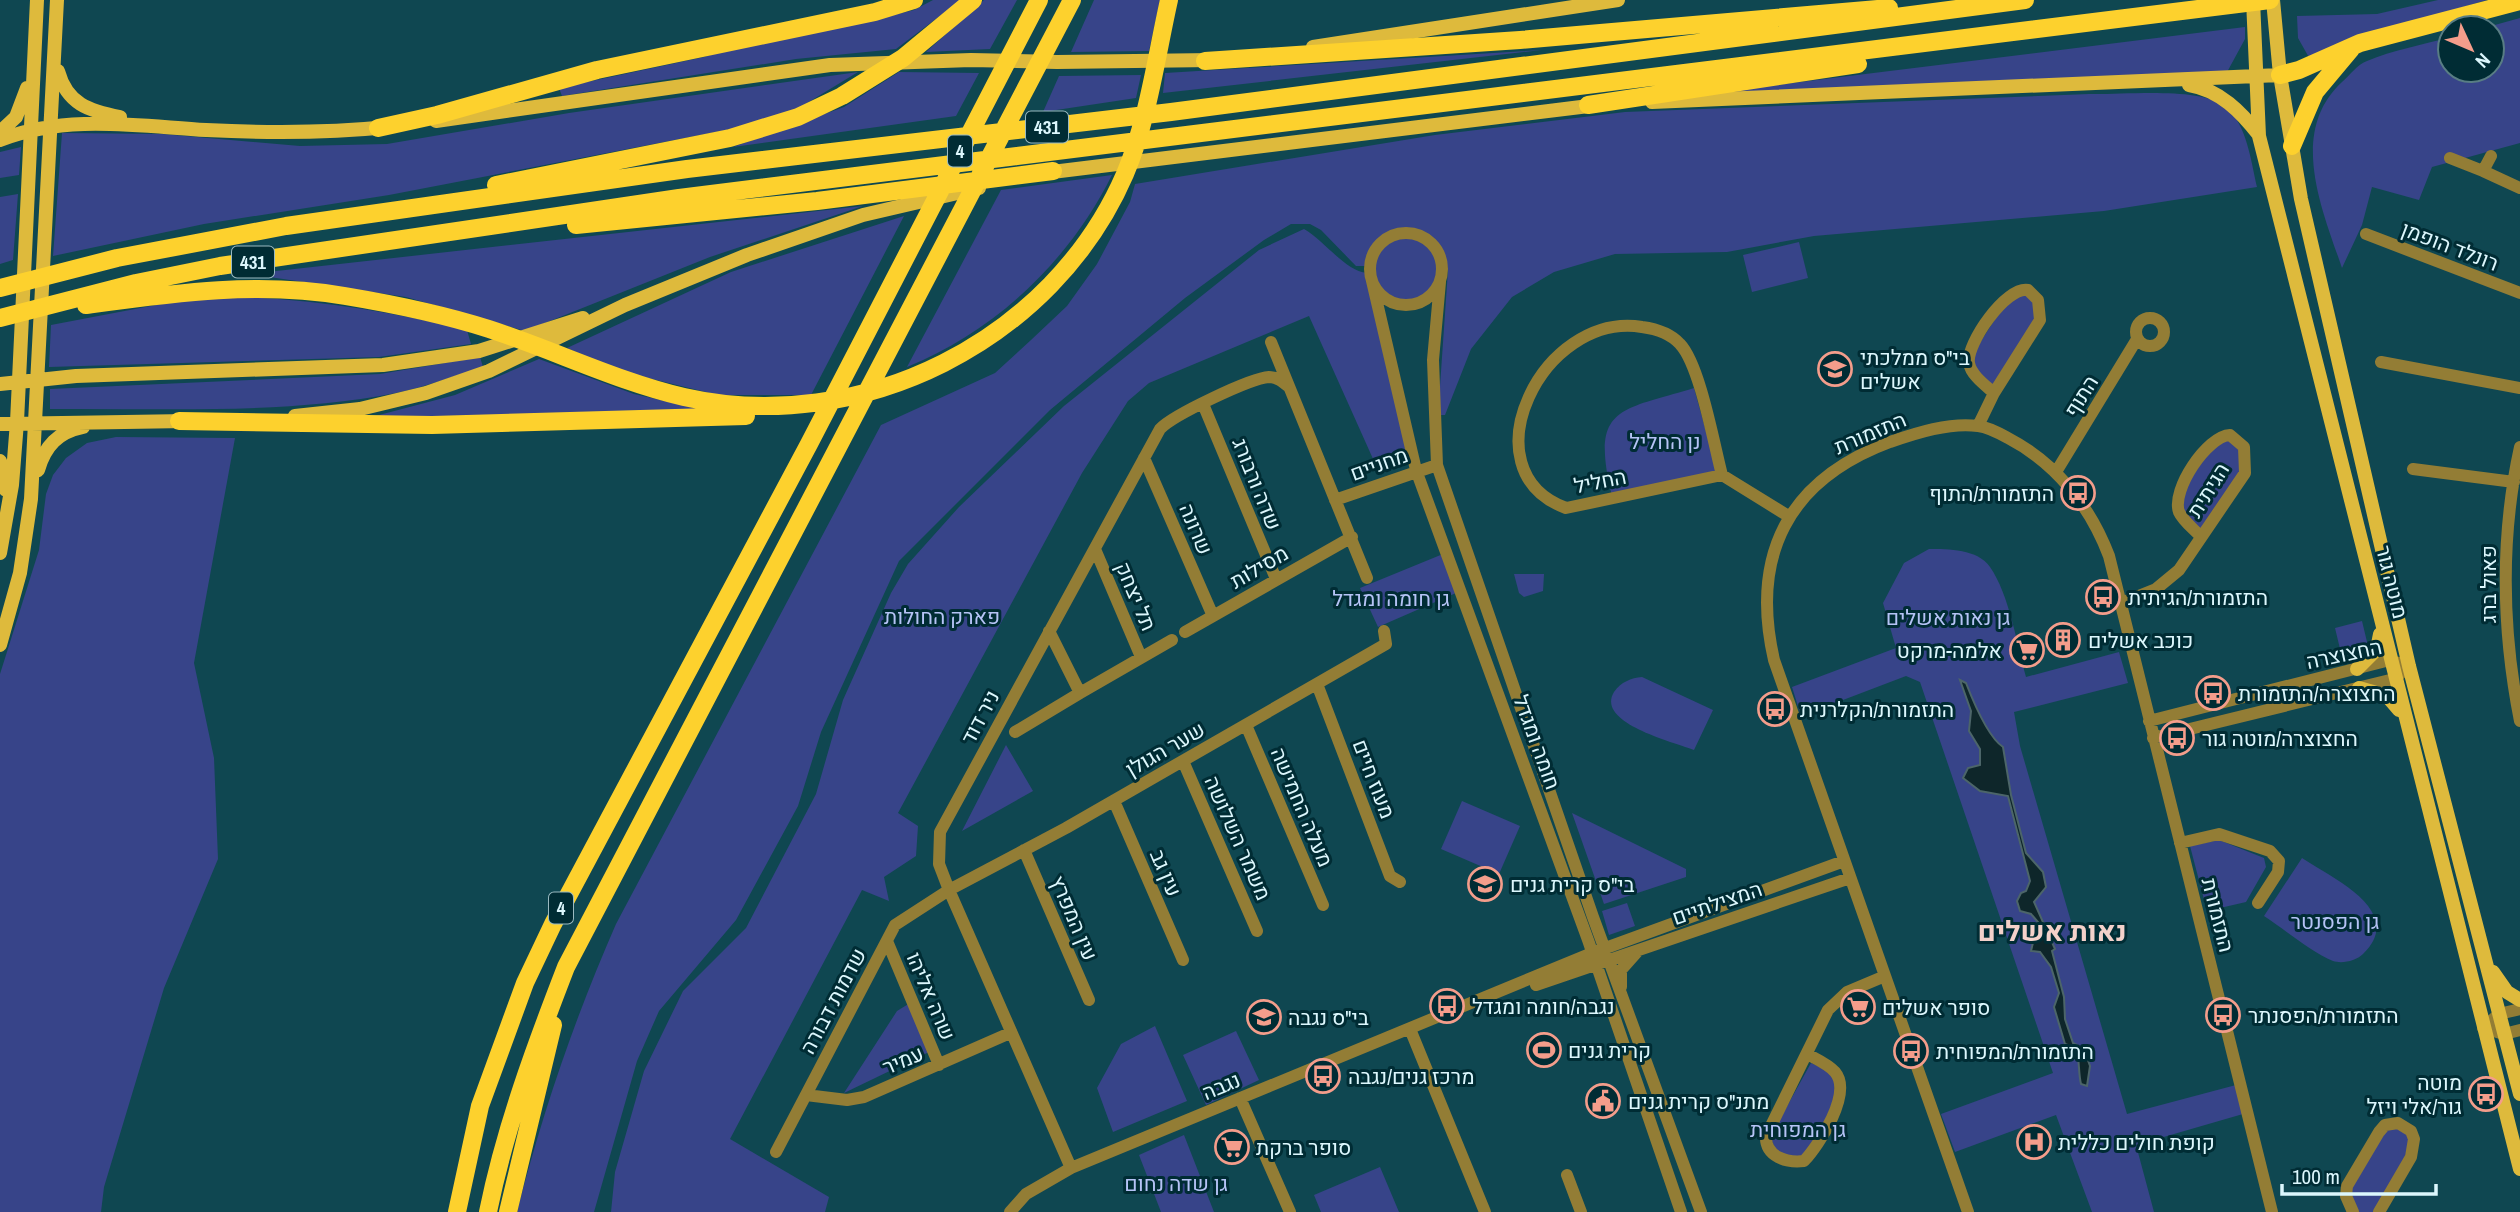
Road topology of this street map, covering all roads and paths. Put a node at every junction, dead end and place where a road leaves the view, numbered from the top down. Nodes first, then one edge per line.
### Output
1 (37, 0) edge
2 (57, 0) edge
3 (914, 0) edge
4 (973, 0) edge
5 (1039, 0) edge
6 (1072, 0) edge
7 (1169, 0) edge
8 (1618, 0) edge
9 (2025, 0) edge
10 (2253, 0) edge
11 (2272, 0) edge
12 (2019, 1) edge
13 (2520, 1) edge
14 (2017, 33) junction
15 (2354, 46) junction
16 (34, 52) junction
17 (54, 55) junction
18 (1205, 61) junction
19 (2280, 75) junction
20 (2257, 78) junction
21 (2167, 81) junction
22 (1588, 105) junction
23 (51, 126) junction
24 (173, 128) junction
25 (378, 128) junction
26 (32, 129) junction
27 (0, 132) edge
28 (2259, 136) junction
29 (0, 141) edge
30 (2292, 146) junction
31 (2491, 156) dead end
32 (2450, 158) dead end
33 (1053, 171) junction
34 (2483, 171) junction
35 (2520, 188) edge
36 (273, 228) junction
37 (2366, 234) dead end
38 (443, 235) junction
39 (1372, 281) junction
40 (1440, 282) junction
41 (0, 288) edge
42 (2520, 293) edge
43 (66, 304) junction
44 (625, 305) junction
45 (3, 317) edge
46 (2137, 339) dead end
47 (1270, 342) dead end
48 (2381, 362) dead end
49 (1, 384) edge
50 (1289, 387) junction
51 (2520, 388) edge
52 (1994, 393) junction
53 (832, 401) junction
54 (1203, 404) junction
55 (36, 421) junction
56 (179, 421) junction
57 (17, 422) junction
58 (104, 422) junction
59 (0, 424) edge
60 (1978, 426) junction
61 (2520, 451) edge
62 (1144, 458) junction
63 (0, 461) edge
64 (1437, 465) junction
65 (2413, 469) dead end
66 (1416, 470) junction
67 (2056, 472) junction
68 (1722, 475) junction
69 (2514, 482) junction
70 (32, 499) junction
71 (1335, 500) junction
72 (8, 512) junction
73 (1790, 517) junction
74 (1352, 537) junction
75 (2201, 537) junction
76 (1095, 549) junction
77 (0, 553) edge
78 (1367, 578) dead end
79 (1276, 579) junction
80 (2121, 603) junction
81 (1213, 616) junction
82 (2381, 626) junction
83 (1049, 631) junction
84 (1384, 631) dead end
85 (1185, 632) dead end
86 (1172, 640) dead end
87 (0, 645) edge
88 (1141, 657) junction
89 (2389, 661) junction
90 (2409, 666) junction
91 (2357, 669) junction
92 (2394, 680) junction
93 (1317, 684) junction
94 (2359, 688) junction
95 (1080, 693) junction
96 (2404, 719) junction
97 (2149, 721) junction
98 (2520, 721) edge
99 (1246, 725) junction
100 (1015, 732) dead end
101 (2153, 738) junction
102 (1183, 761) junction
103 (1114, 801) junction
104 (2180, 843) junction
105 (1024, 850) junction
106 (1844, 861) junction
107 (1850, 878) junction
108 (1400, 882) dead end
109 (949, 890) junction
110 (2258, 903) dead end
111 (1323, 905) dead end
112 (1257, 931) dead end
113 (887, 941) junction
114 (1642, 948) junction
115 (1600, 956) junction
116 (2484, 957) junction
117 (1183, 960) dead end
118 (566, 967) junction
119 (1885, 976) junction
120 (1623, 998) junction
121 (1089, 1000) dead end
122 (2520, 1000) edge
123 (2520, 1009) edge
124 (2499, 1014) junction
125 (2483, 1028) junction
126 (1410, 1029) junction
127 (2520, 1030) edge
128 (1010, 1033) junction
129 (2504, 1034) junction
130 (1807, 1054) junction
131 (2520, 1064) edge
132 (939, 1065) junction
133 (2519, 1092) edge
134 (806, 1095) junction
135 (1240, 1098) junction
136 (776, 1152) dead end
137 (1071, 1168) junction
138 (2520, 1169) edge
139 (1567, 1175) dead end
140 (457, 1212) edge
141 (488, 1212) edge
142 (508, 1212) edge
143 (1010, 1212) edge
144 (1290, 1212) edge
145 (1485, 1212) edge
146 (1581, 1212) edge
147 (1681, 1212) edge
148 (1700, 1212) edge
149 (1968, 1212) edge
150 (2272, 1212) edge
151 (2353, 1212) edge
152 (2379, 1212) edge

1 - 16 main road
2 - 17 main road
3 - 25 highway
4 - 36 highway
5 - 140 highway, 4
6 - 118 highway, 4
7 - 53 highway
8 - 18 main road
9 - 12 highway, 431
10 - 20 main road, מוטה גור
11 - 14 highway, 431
11 - 19 main road, מוטה גור
12 - 18 highway
12 - 36 highway, 431
13 - 15 highway
14 - 22 highway
14 - 38 highway, 431
15 - 19 highway
15 - 30 highway
16 - 26 main road
16 - 27 main road
17 - 23 main road
17 - 24 main road
18 - 25 main road
19 - 20 main road
19 - 30 main road, מוטה גור
20 - 21 main road
20 - 28 main road, מוטה גור
21 - 22 main road
21 - 28 main road
22 - 33 main road
23 - 24 main road
23 - 26 main road
23 - 55 main road
24 - 25 main road
26 - 29 main road
26 - 57 main road
28 - 82 main road, מוטה גור
30 - 90 main road, מוטה גור
31 - 34 street
32 - 34 street
33 - 38 highway
33 - 44 main road
34 - 35 street
36 - 41 highway, 431
37 - 42 street, רונלד הופמן
38 - 43 highway, 431
39 - 40 street
39 - 40 street, חומה ומגדל
39 - 66 street, חומה ומגדל
40 - 64 street, חומה ומגדל
43 - 45 highway, 431
43 - 53 highway
44 - 49 main road
44 - 56 main road
46 - 67 street, התוף
47 - 50 street
48 - 51 street
50 - 54 street, ניר דוד
50 - 71 street
52 - 52 street
52 - 60 street
53 - 56 highway
54 - 62 street, ניר דוד
54 - 79 street, שדה ורבורג
55 - 57 main road
55 - 58 main road
55 - 70 main road
56 - 58 main road
57 - 59 main road
57 - 72 main road
58 - 70 main road
60 - 67 street, התזמורת
60 - 73 street, התזמורת
61 - 69 street, פאול ברג
62 - 76 street, ניר דוד
62 - 81 street, שרונה
63 - 72 main road
64 - 66 street, מחניים
64 - 115 street, חומה ומגדל
65 - 69 street
66 - 71 street, מחניים
66 - 115 street, חומה ומגדל
67 - 80 street, התזמורת
68 - 68 street, החליל
68 - 73 street
69 - 98 street, פאול ברג
70 - 87 main road
71 - 74 street
72 - 77 main road
73 - 106 street, התזמורת
74 - 78 street
74 - 79 street, מסילות
75 - 75 street, הגיתית
75 - 80 street, הגיתית
76 - 83 street, ניר דוד
76 - 88 street, תל יצחק
79 - 81 street, מסילות
80 - 97 street, התזמורת
81 - 85 street, מסילות
82 - 89 main road, מוטה גור
82 - 91 main road
83 - 95 street
83 - 109 street, ניר דוד
84 - 93 street, שער הגולן
86 - 88 street
88 - 95 street
89 - 90 street, החצוצרה
89 - 91 street, החצוצרה
89 - 92 main road, מוטה גור
90 - 92 street, החצוצרה
90 - 116 main road, מוטה גור
91 - 97 street, החצוצרה
92 - 94 street, החצוצרה
92 - 96 main road, מוטה גור
93 - 99 street, שער הגולן
93 - 108 street, מעוז חיים
94 - 96 main road
94 - 101 street, החצוצרה
95 - 100 street
96 - 125 main road, מוטה גור
97 - 101 street, התזמורת
99 - 102 street, שער הגולן
99 - 111 street, מעלה החמישה
101 - 104 street, התזמורת
102 - 103 street, שער הגולן
102 - 112 street, משמר השלושה
103 - 105 street, שער הגולן
103 - 117 street, עין גב
104 - 110 street
104 - 150 street, התזמורת
105 - 109 street, שער הגולן
105 - 121 street, עין המפרץ
106 - 107 street, התזמורת
106 - 115 street, המצילתיים
107 - 114 street, המצילתיים
107 - 119 street, התזמורת
109 - 113 street, שדמות דבורה
109 - 128 street, ניר דוד
113 - 132 street, שרה אליהו
113 - 134 street, שדמות דבורה
114 - 115 street, המצילתיים
114 - 120 street
115 - 120 street, חומה ומגדל
115 - 126 street, נגבה
115 - 147 street, חומה ומגדל
116 - 122 main road
116 - 124 main road, מוטה גור
118 - 141 highway, 4
118 - 142 highway
119 - 130 street
119 - 149 street, התזמורת
120 - 148 street, חומה ומגדל
123 - 124 street
124 - 125 street
124 - 129 main road, מוטה גור
125 - 129 street
125 - 138 main road, מוטה גור
126 - 135 street, נגבה
126 - 145 street
127 - 129 street
128 - 132 street, עמיר
128 - 137 street, ניר דוד
129 - 133 main road, מוטה גור
130 - 130 street
131 - 133 main road
132 - 134 street, עמיר
134 - 136 street, שדמות דבורה
135 - 137 street, נגבה
135 - 144 street
137 - 143 street, נגבה
139 - 146 street
151 - 152 street

